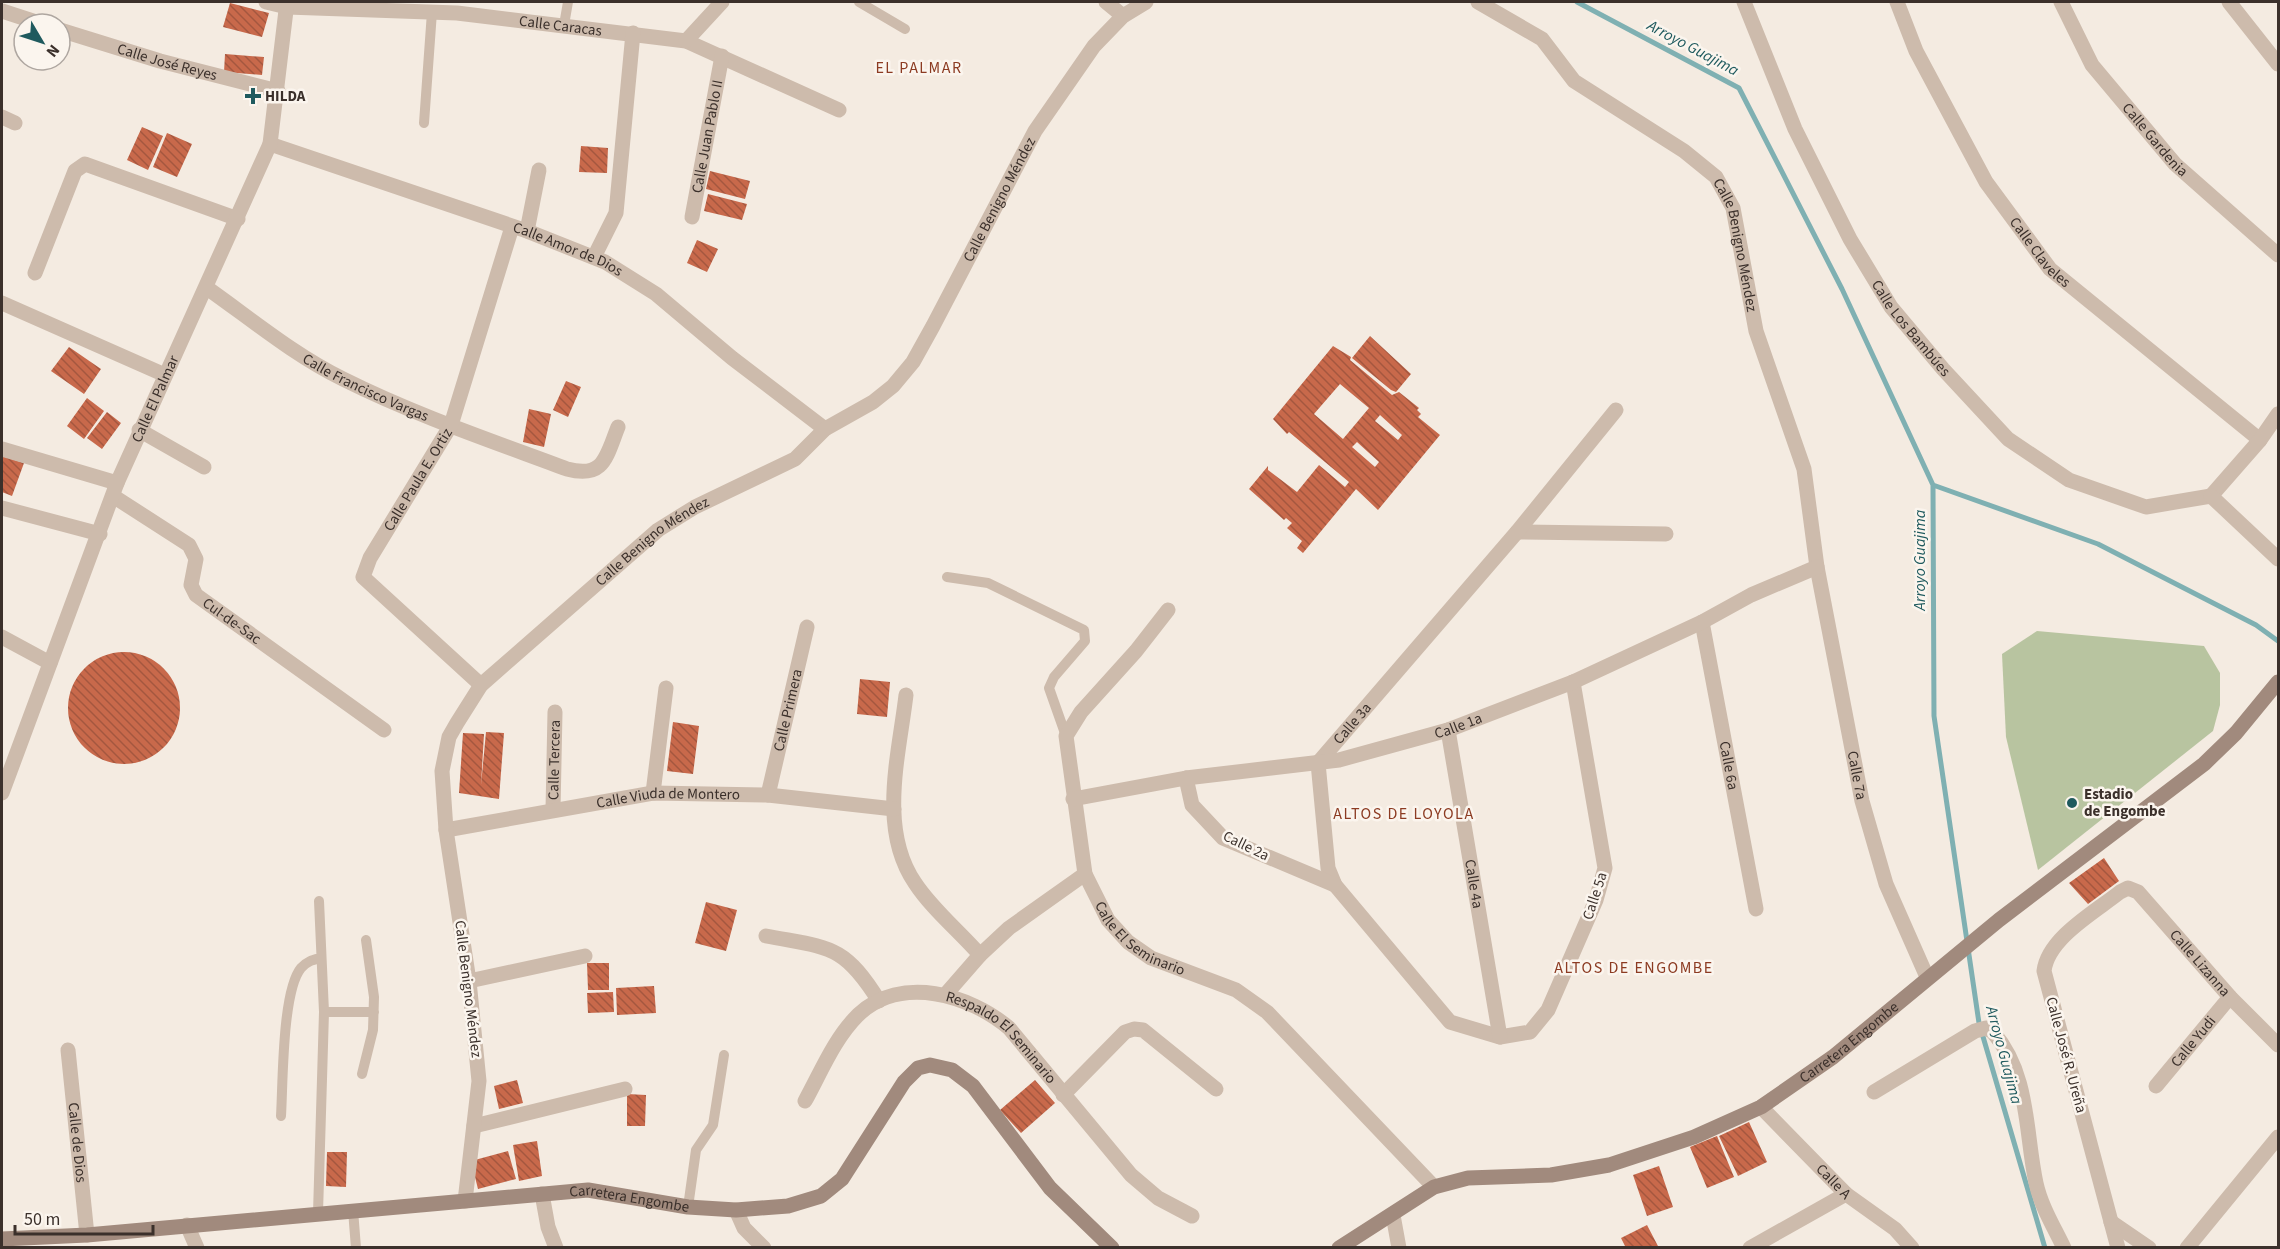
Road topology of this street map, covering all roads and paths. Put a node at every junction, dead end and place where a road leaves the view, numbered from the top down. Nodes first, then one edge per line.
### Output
1 (266, 2) edge
2 (568, 2) edge
3 (722, 2) edge
4 (859, 2) edge
5 (1106, 2) edge
6 (1146, 2) edge
7 (1478, 2) edge
8 (1744, 2) edge
9 (1897, 2) edge
10 (2061, 2) edge
11 (2229, 2) edge
12 (287, 4) edge
13 (432, 12) junction
14 (1123, 16) junction
15 (564, 25) junction
16 (904, 29) dead end
17 (633, 33) junction
18 (72, 34) edge
19 (686, 41) junction
20 (722, 56) junction
21 (2278, 64) edge
22 (278, 91) junction
23 (839, 110) dead end
24 (424, 123) dead end
25 (270, 144) junction
26 (539, 170) dead end
27 (692, 217) dead end
28 (238, 219) junction
29 (512, 227) junction
30 (527, 231) junction
31 (2278, 255) edge
32 (594, 257) junction
33 (35, 273) dead end
34 (207, 288) junction
35 (2, 303) edge
36 (165, 375) junction
37 (1616, 410) dead end
38 (2278, 414) edge
39 (450, 425) junction
40 (618, 427) dead end
41 (825, 429) junction
42 (139, 430) junction
43 (2260, 440) junction
44 (2, 449) edge
45 (204, 467) dead end
46 (115, 490) junction
47 (2211, 496) junction
48 (2, 508) edge
49 (1517, 532) junction
50 (99, 534) junction
51 (1666, 534) dead end
52 (2278, 559) edge
53 (1817, 567) junction
54 (947, 577) dead end
55 (1168, 610) dead end
56 (1702, 622) junction
57 (807, 627) dead end
58 (2, 637) edge
59 (50, 663) junction
60 (1573, 682) junction
61 (2278, 682) edge
62 (481, 685) junction
63 (666, 688) dead end
64 (906, 695) dead end
65 (555, 712) dead end
66 (384, 730) dead end
67 (1448, 730) junction
68 (1066, 736) junction
69 (1318, 763) junction
70 (6, 766) edge
71 (1186, 778) junction
72 (2, 793) edge
73 (653, 793) junction
74 (768, 795) junction
75 (1073, 799) junction
76 (894, 809) junction
77 (553, 810) junction
78 (446, 830) junction
79 (1084, 874) junction
80 (1335, 885) junction
81 (2120, 892) joint
82 (319, 901) dead end
83 (1756, 909) dead end
84 (766, 936) dead end
85 (366, 940) dead end
86 (980, 955) junction
87 (585, 956) dead end
88 (321, 958) junction
89 (1927, 977) junction
90 (469, 981) junction
91 (946, 994) junction
92 (2230, 997) junction
93 (879, 1001) junction
94 (324, 1012) junction
95 (374, 1012) junction
96 (1500, 1037) junction
97 (2278, 1045) edge
98 (68, 1050) dead end
99 (724, 1056) dead end
100 (362, 1074) dead end
101 (2156, 1086) dead end
102 (625, 1089) dead end
103 (1216, 1089) dead end
104 (1874, 1092) dead end
105 (1064, 1095) junction
106 (805, 1101) dead end
107 (1761, 1107) junction
108 (281, 1116) dead end
109 (474, 1126) junction
110 (2278, 1137) edge
111 (1434, 1187) junction
112 (542, 1194) junction
113 (1846, 1194) junction
114 (465, 1201) junction
115 (688, 1207) junction
116 (353, 1210) junction
117 (736, 1210) junction
118 (318, 1214) junction
119 (1192, 1215) dead end
120 (1393, 1215) junction
121 (2111, 1222) junction
122 (187, 1225) junction
123 (87, 1235) junction
124 (2, 1239) edge
125 (42, 1241) edge
126 (197, 1248) edge
127 (356, 1248) edge
128 (556, 1248) edge
129 (764, 1248) edge
130 (1112, 1248) edge
131 (1339, 1248) edge
132 (1399, 1248) edge
133 (1750, 1248) edge
134 (1912, 1248) edge
135 (2064, 1248) edge
136 (2118, 1248) edge
137 (2149, 1248) edge
138 (2187, 1248) edge

1 - 12 street, Calle Caracas
2 - 15 lane
3 - 19 street
4 - 16 lane
5 - 14 street
6 - 14 street, Calle Benigno Méndez
7 - 53 street, Calle Benigno Méndez
8 - 47 street, Calle Los Bambúes
9 - 43 street, Calle Claveles
10 - 31 street, Calle Gardenia
11 - 21 street
12 - 13 street, Calle Caracas
12 - 22 street, Calle El Palmar
13 - 15 street, Calle Caracas
13 - 24 lane
14 - 41 street, Calle Benigno Méndez
15 - 17 street, Calle Caracas
17 - 19 street, Calle Caracas
17 - 32 street
18 - 22 street, Calle José Reyes
19 - 20 street, Calle Caracas
20 - 23 street, Calle Caracas
20 - 27 street, Calle Juan Pablo II
22 - 25 street, Calle El Palmar
25 - 28 street, Calle El Palmar
25 - 29 street, Calle Amor de Dios
26 - 30 street
28 - 33 street
28 - 34 street, Calle El Palmar
29 - 30 street, Calle Amor de Dios
29 - 39 street, Calle Paula E. Ortiz
30 - 32 street, Calle Amor de Dios
32 - 41 street, Calle Amor de Dios
34 - 36 street, Calle El Palmar
34 - 39 street, Calle Francisco Vargas
35 - 36 street
36 - 42 street, Calle El Palmar
37 - 49 street, Calle 3a
38 - 43 street
39 - 40 street, Calle Francisco Vargas
39 - 62 street, Calle Paula E. Ortiz
41 - 62 street, Calle Benigno Méndez
42 - 45 street
42 - 46 street, Calle El Palmar
43 - 47 street
44 - 46 street, Cul-de-Sac
46 - 50 street, Calle El Palmar
46 - 66 street, Cul-de-Sac
47 - 52 street
48 - 50 street
49 - 51 street
49 - 69 street, Calle 3a
50 - 59 street, Calle El Palmar
53 - 56 street, Calle 1a
53 - 89 street, Calle 7a
54 - 68 lane
55 - 68 street
56 - 60 street, Calle 1a
56 - 83 street, Calle 6a
57 - 74 street, Calle Primera
58 - 59 street
59 - 70 street, Calle El Palmar
60 - 67 street, Calle 1a
60 - 96 street, Calle 5a
61 - 89 street, Carretera Engombe
62 - 78 street, Calle Benigno Méndez
63 - 73 street
64 - 76 street
65 - 77 street, Calle Tercera
67 - 69 street, Calle 1a
67 - 96 street, Calle 4a
68 - 75 street, Calle El Seminario
69 - 71 street, Calle 1a
69 - 80 street
70 - 72 street, Calle El Palmar
71 - 75 street, Calle 1a
71 - 80 street, Calle 2a
73 - 74 street, Calle Viuda de Montero
73 - 77 street, Calle Viuda de Montero
74 - 76 street, Calle Viuda de Montero
75 - 79 street, Calle El Seminario
76 - 86 street
77 - 78 street, Calle Viuda de Montero
78 - 90 street, Calle Benigno Méndez
79 - 86 street
79 - 111 street, Calle El Seminario
80 - 96 street
81 - 92 street, Calle Lizanna
81 - 121 street, Calle José R. Ureña
82 - 88 lane
84 - 93 street
85 - 95 lane
86 - 91 street
87 - 90 street
88 - 94 lane
88 - 108 lane
89 - 107 street, Carretera Engombe
90 - 109 street, Calle Benigno Méndez
91 - 93 street, Respaldo El Seminario
91 - 105 street, Respaldo El Seminario
92 - 97 street, Calle Lizanna
92 - 101 street, Calle Yudi
93 - 106 street, Respaldo El Seminario
94 - 95 lane
94 - 118 lane
95 - 100 lane
98 - 123 street, Calle de Dios
99 - 115 lane
102 - 109 street
103 - 105 street
104 - 135 street
105 - 119 street, Respaldo El Seminario
107 - 111 street, Carretera Engombe
107 - 113 street, Calle A
109 - 114 street, Calle Benigno Méndez
110 - 138 street
111 - 120 street, Carretera Engombe
112 - 114 street, Carretera Engombe
112 - 115 street, Carretera Engombe
112 - 128 street
113 - 133 street
113 - 134 street, Calle A
114 - 116 street, Carretera Engombe
115 - 117 street, Carretera Engombe
116 - 118 street, Carretera Engombe
116 - 127 lane
117 - 129 street
117 - 130 street, Carretera Engombe
118 - 122 street, Carretera Engombe
120 - 131 street, Carretera Engombe
120 - 132 street
121 - 136 street, Calle José R. Ureña
121 - 137 street
122 - 123 street, Carretera Engombe
122 - 126 street
123 - 125 street, Carretera Engombe
124 - 125 street, Carretera Engombe

